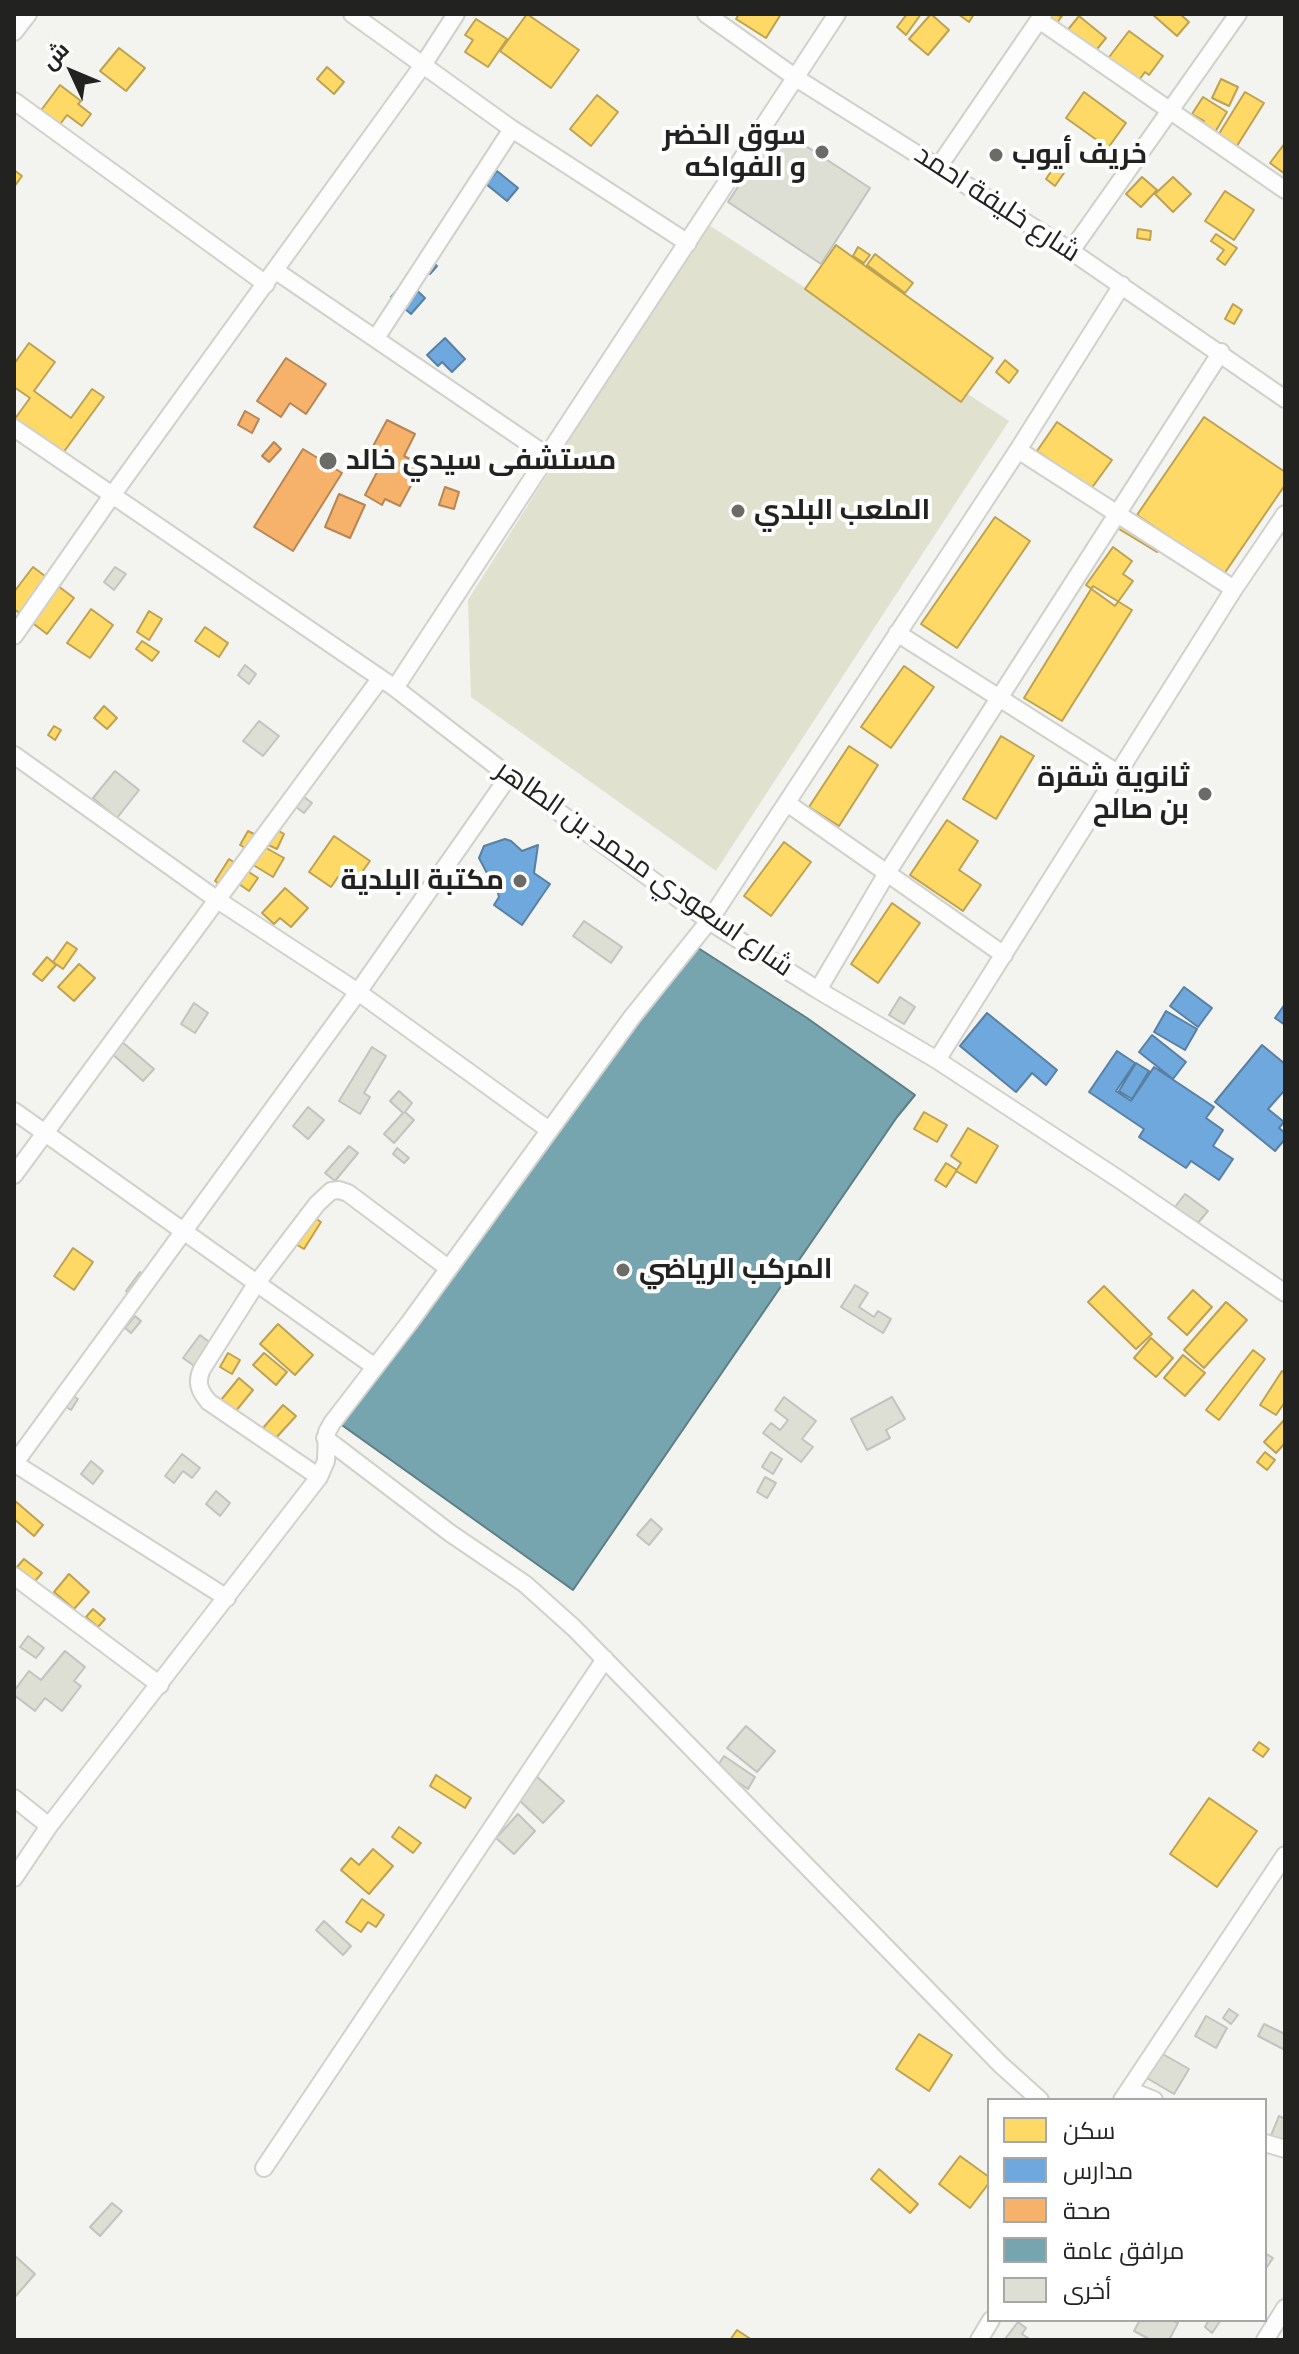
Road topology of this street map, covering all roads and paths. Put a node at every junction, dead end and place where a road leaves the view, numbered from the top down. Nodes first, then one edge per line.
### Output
1 (28, 14) edge
2 (352, 14) edge
3 (456, 14) edge
4 (706, 14) edge
5 (837, 14) edge
6 (1238, 14) edge
7 (1041, 17) edge
8 (14, 32) edge
9 (423, 65) junction
10 (796, 78) junction
11 (14, 101) edge
12 (1170, 111) junction
13 (512, 129) junction
14 (939, 166) junction
15 (1285, 190) edge
16 (688, 243) junction
17 (1071, 251) junction
18 (271, 278) junction
19 (1122, 285) junction
20 (376, 338) junction
21 (1221, 352) junction
22 (1285, 399) edge
23 (14, 428) edge
24 (1018, 450) junction
25 (549, 457) junction
26 (113, 494) junction
27 (1285, 514) edge
28 (1116, 515) junction
29 (1234, 589) junction
30 (897, 633) junction
31 (14, 636) edge
32 (380, 679) junction
33 (395, 688) junction
34 (1000, 699) junction
35 (14, 755) edge
36 (1119, 774) junction
37 (509, 776) junction
38 (787, 803) junction
39 (887, 873) junction
40 (216, 899) junction
41 (709, 921) junction
42 (1004, 955) junction
43 (818, 990) junction
44 (358, 992) junction
45 (937, 1060) junction
46 (14, 1111) edge
47 (549, 1130) junction
48 (45, 1133) junction
49 (14, 1175) edge
50 (183, 1229) junction
51 (448, 1268) junction
52 (256, 1284) junction
53 (1285, 1293) edge
54 (375, 1367) junction
55 (325, 1438) junction
56 (14, 1463) edge
57 (319, 1477) junction
58 (14, 1576) edge
59 (227, 1598) junction
60 (605, 1659) junction
61 (160, 1685) junction
62 (14, 1798) edge
63 (49, 1826) junction
64 (1285, 1855) edge
65 (14, 1878) edge
66 (1125, 2095) edge
67 (1038, 2098) edge
68 (264, 2168) dead end
69 (1285, 2308) edge
70 (990, 2322) edge
71 (979, 2340) edge
72 (1265, 2340) edge

1 - 8 street
2 - 9 street
3 - 9 street
4 - 10 street, شارع خليفة احمد
5 - 10 street
6 - 12 street
7 - 12 street
7 - 14 street
9 - 13 street
9 - 18 street
10 - 14 street, شارع خليفة احمد
10 - 16 street
11 - 18 street
12 - 15 street
12 - 17 street
13 - 16 street
13 - 20 street
14 - 17 street, شارع خليفة احمد
16 - 25 street
17 - 19 street, شارع خليفة احمد
18 - 20 street
18 - 26 street
19 - 21 street, شارع خليفة احمد
19 - 24 street
20 - 25 street
21 - 22 street, شارع خليفة احمد
21 - 28 street
23 - 26 street, شارع اسعودي محمد بن الطاهر
24 - 28 street
24 - 30 street
25 - 33 street
26 - 31 street
26 - 32 street, شارع اسعودي محمد بن الطاهر
27 - 29 street
28 - 29 street
28 - 34 street
29 - 36 street
30 - 34 street
30 - 38 street
32 - 33 street, شارع اسعودي محمد بن الطاهر
32 - 40 street
33 - 37 street, شارع اسعودي محمد بن الطاهر
34 - 36 street
34 - 39 street
35 - 40 street
36 - 42 street
37 - 41 street, شارع اسعودي محمد بن الطاهر
37 - 44 street
38 - 39 street
38 - 41 street
39 - 42 street
39 - 43 street
40 - 44 street
40 - 48 street
41 - 43 street, شارع اسعودي محمد بن الطاهر
41 - 47 street
42 - 45 street
43 - 45 street, شارع اسعودي محمد بن الطاهر
44 - 47 street
44 - 50 street
45 - 53 street, شارع اسعودي محمد بن الطاهر
46 - 48 street
47 - 51 street
48 - 49 street
48 - 50 street
50 - 52 street
50 - 56 street
51 - 52 street
51 - 54 street
52 - 54 street
52 - 57 street
54 - 55 street
55 - 57 street
55 - 60 street
56 - 59 street
57 - 59 street
58 - 61 street
59 - 61 street
60 - 67 street
60 - 68 street
61 - 63 street
62 - 63 street
63 - 65 street
64 - 66 street
69 - 72 street
70 - 71 street

